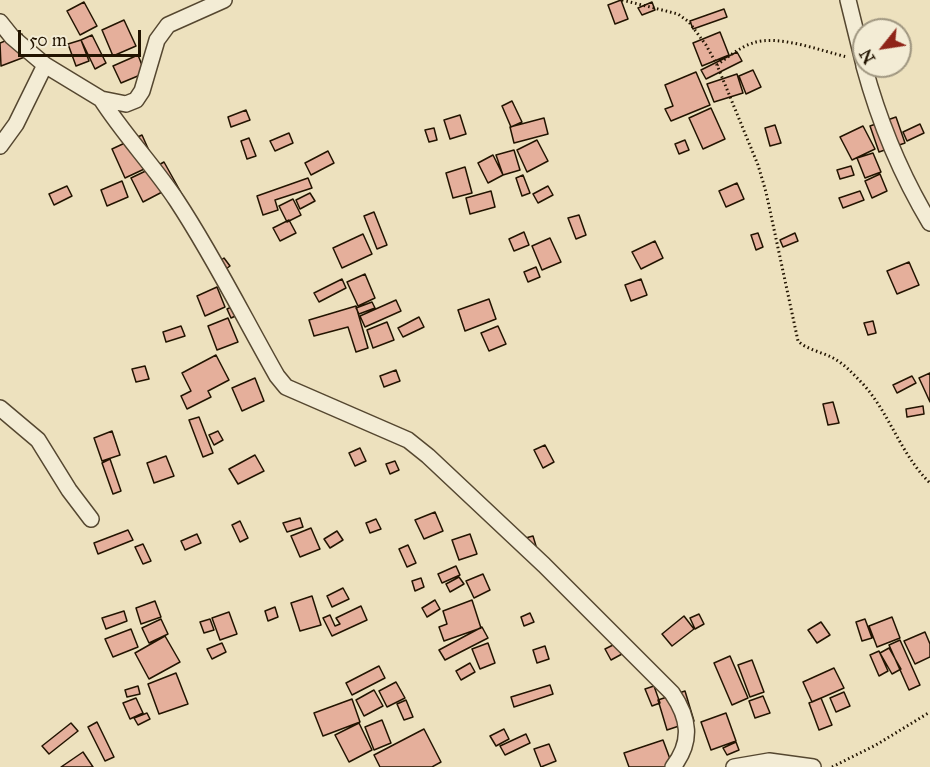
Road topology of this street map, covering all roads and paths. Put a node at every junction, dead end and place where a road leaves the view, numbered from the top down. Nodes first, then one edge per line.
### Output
1 (224, 0) edge
2 (622, 0) edge
3 (848, 0) edge
4 (852, 18) edge
5 (0, 22) edge
6 (852, 61) edge
7 (45, 65) junction
8 (717, 65) junction
9 (868, 78) edge
10 (101, 99) junction
11 (0, 146) edge
12 (930, 223) edge
13 (0, 408) edge
14 (930, 483) edge
15 (91, 519) dead end
16 (930, 712) edge
17 (673, 767) edge
18 (734, 767) edge
19 (813, 767) edge
20 (832, 767) edge

1 - 10 street
2 - 8 path
3 - 4 street
5 - 7 street
6 - 8 path
7 - 10 street
7 - 11 street
8 - 14 path
9 - 12 street
10 - 17 street
13 - 15 street
16 - 20 path
18 - 19 street

